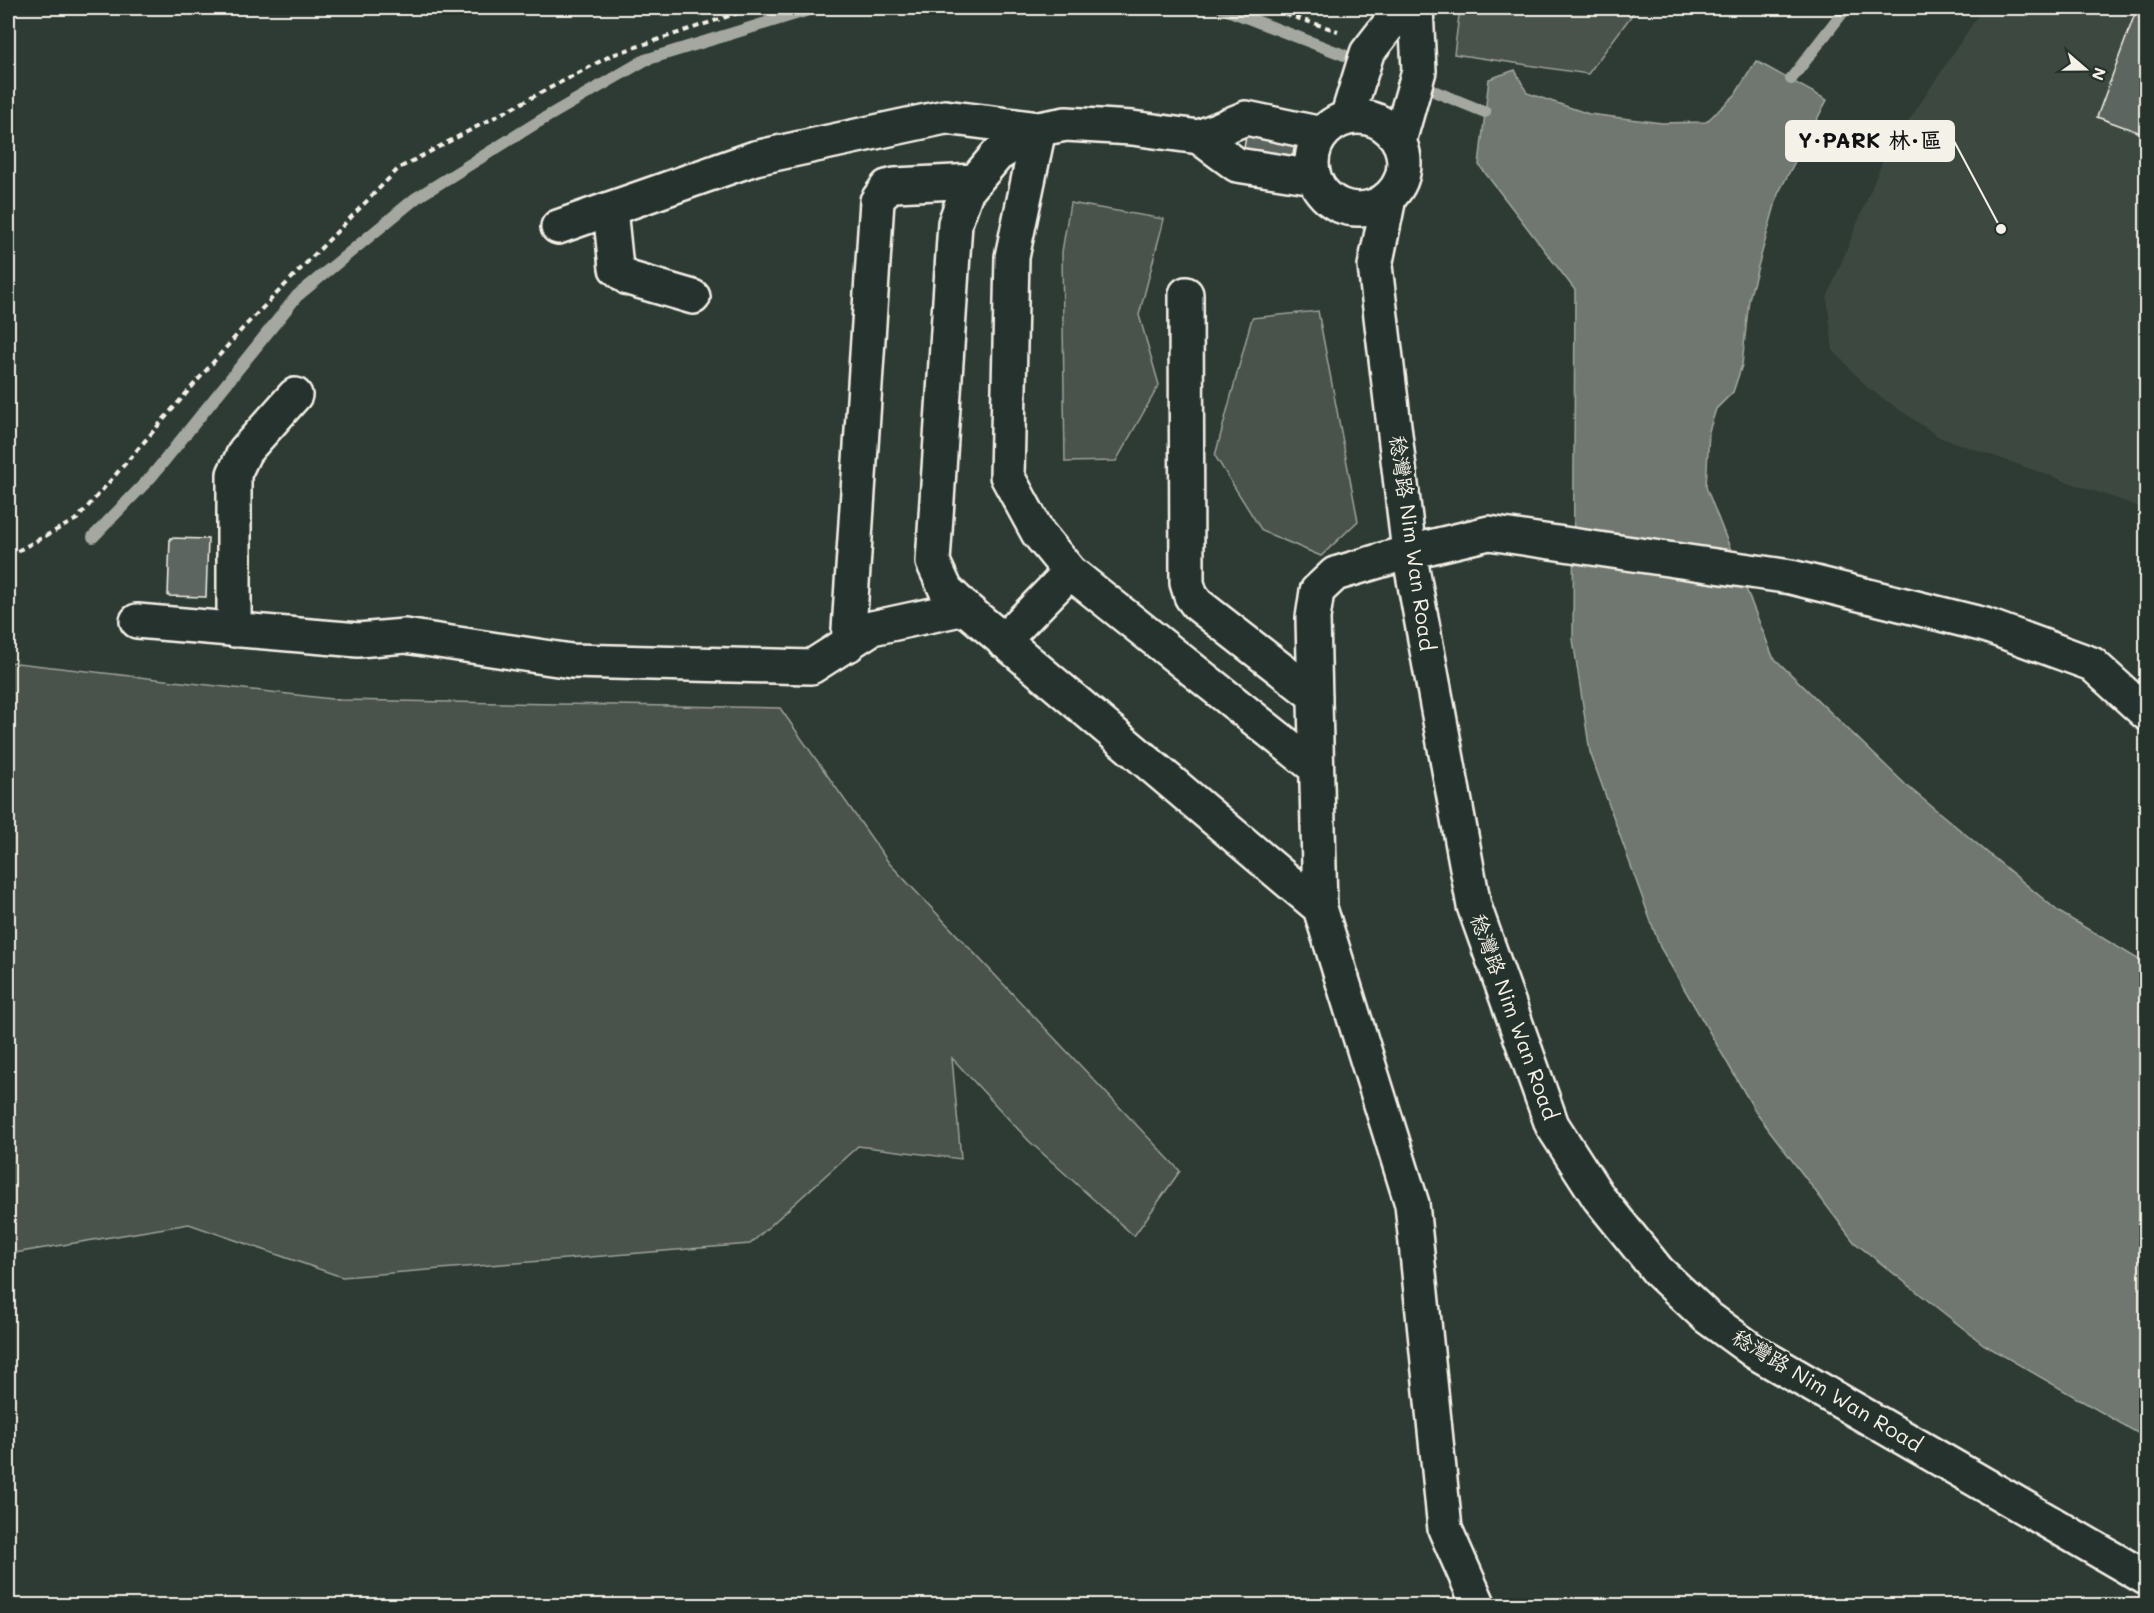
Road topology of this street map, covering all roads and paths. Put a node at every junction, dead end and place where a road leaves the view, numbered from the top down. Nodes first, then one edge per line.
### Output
1 (753, 8) edge
2 (1264, 8) edge
3 (1402, 8) edge
4 (1416, 8) edge
5 (1346, 34) dead end
6 (1334, 126) junction
7 (1039, 129) junction
8 (1199, 137) junction
9 (1399, 141) junction
10 (1314, 177) junction
11 (975, 181) junction
12 (1389, 198) junction
13 (1346, 208) junction
14 (610, 209) junction
15 (558, 227) dead end
16 (1375, 266) junction
17 (1186, 294) dead end
18 (693, 297) dead end
19 (295, 395) dead end
20 (1409, 552) junction
21 (8, 556) edge
22 (1070, 572) junction
23 (965, 608) junction
24 (137, 621) dead end
25 (234, 630) junction
26 (1003, 641) junction
27 (848, 645) junction
28 (1315, 696) junction
29 (2146, 713) edge
30 (1316, 768) junction
31 (1320, 908) junction
32 (2146, 1578) edge
33 (1479, 1605) edge

1 - 21 path
2 - 5 path
3 - 6 lane
4 - 9 lane, 稔灣路 Nim Wan Road
6 - 8 lane
6 - 9 lane
6 - 10 lane
7 - 8 lane
7 - 11 lane
7 - 14 lane
7 - 22 lane
8 - 10 lane
9 - 12 lane, 稔灣路 Nim Wan Road
10 - 13 lane, 稔灣路 Nim Wan Road
11 - 23 lane
11 - 27 lane
12 - 13 lane
12 - 16 lane, 稔灣路 Nim Wan Road
13 - 16 lane, 稔灣路 Nim Wan Road
14 - 15 lane
14 - 18 lane
16 - 20 lane, 稔灣路 Nim Wan Road
17 - 28 lane
19 - 25 lane
20 - 28 lane
20 - 29 lane
20 - 32 lane, 稔灣路 Nim Wan Road
22 - 26 lane
22 - 30 lane
23 - 26 lane
23 - 27 lane
24 - 25 lane
25 - 27 lane
26 - 31 lane
28 - 30 lane
30 - 31 lane
31 - 33 lane

